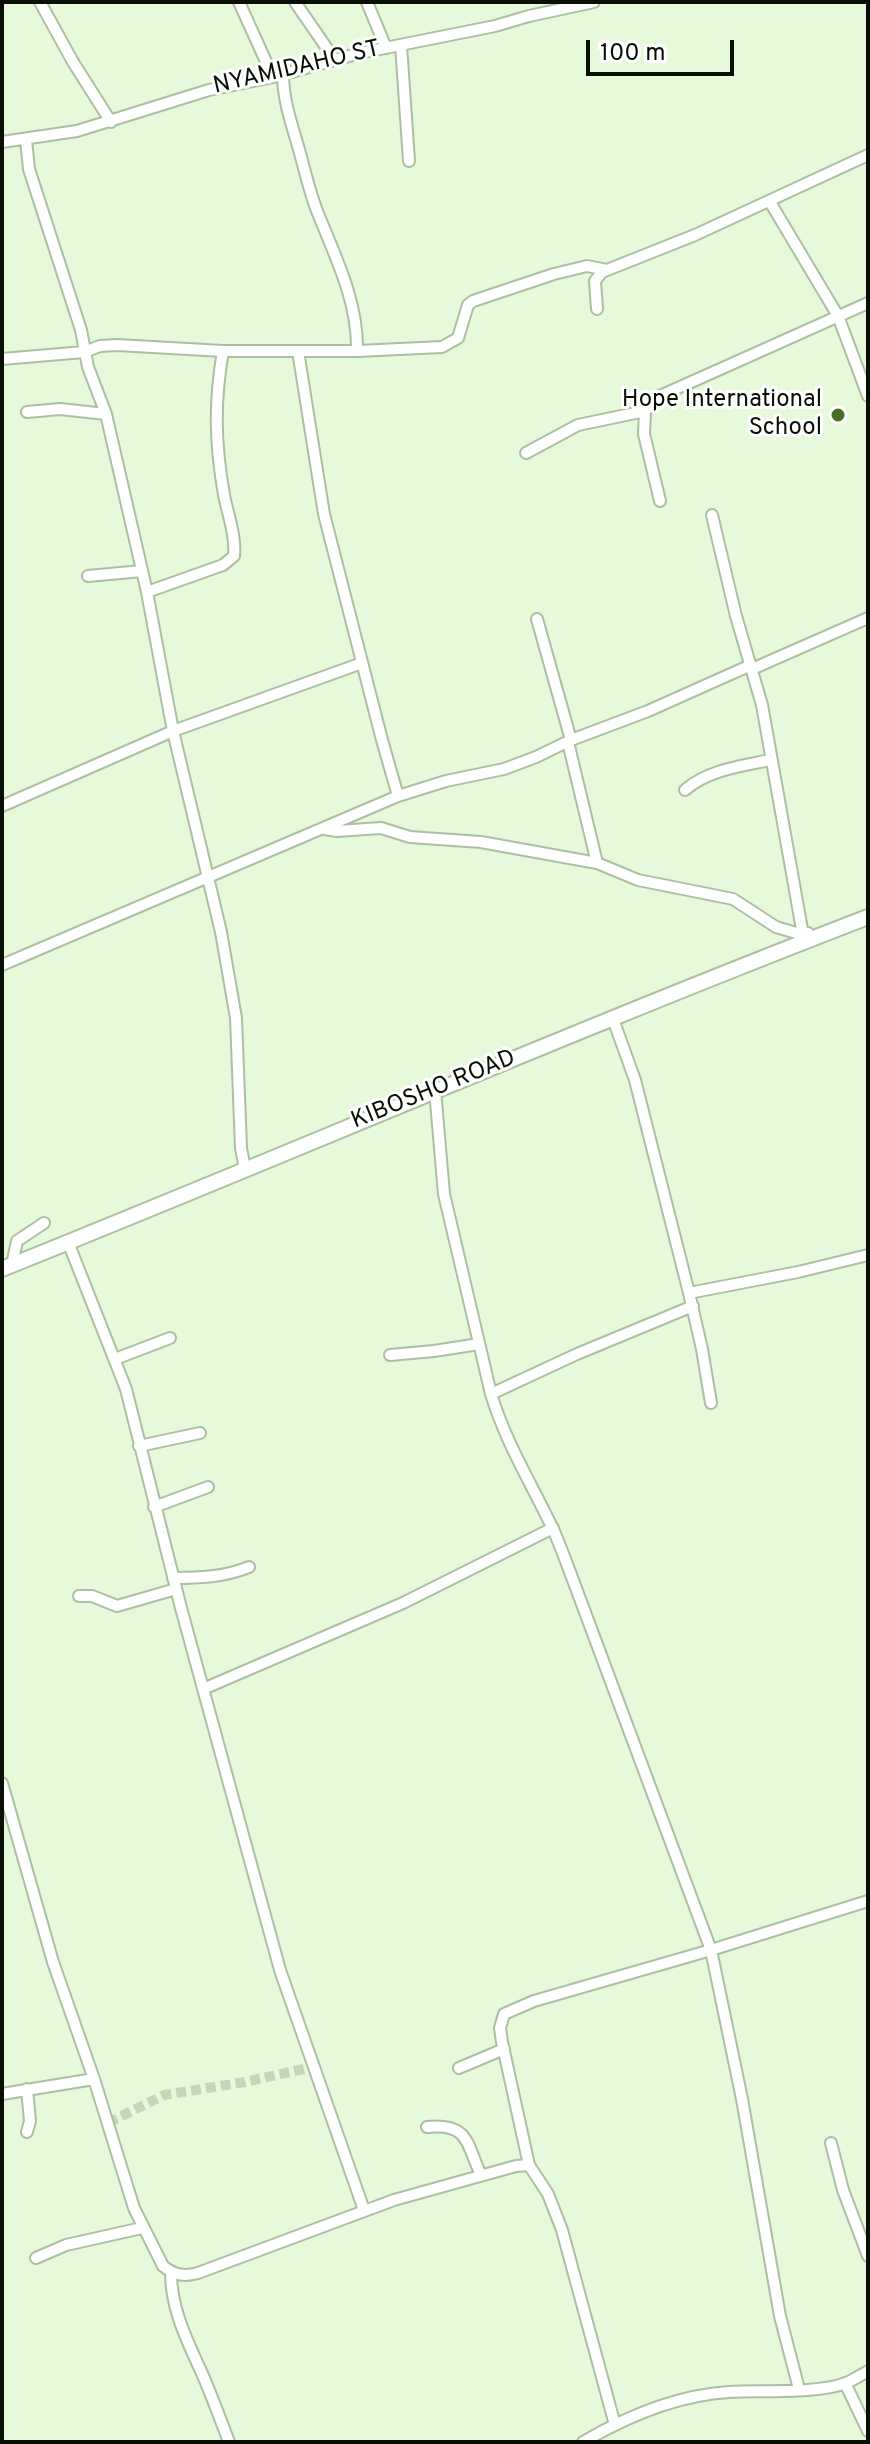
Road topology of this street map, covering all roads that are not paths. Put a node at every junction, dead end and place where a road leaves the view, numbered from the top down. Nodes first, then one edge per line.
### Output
1 (40, 2) edge
2 (239, 2) edge
3 (295, 2) edge
4 (367, 2) edge
5 (594, 2) edge
6 (401, 45) junction
7 (386, 48) junction
8 (335, 60) junction
9 (278, 75) junction
10 (111, 122) junction
11 (26, 140) junction
12 (2, 142) edge
13 (868, 155) edge
14 (409, 161) dead end
15 (770, 202) junction
16 (607, 270) junction
17 (868, 303) edge
18 (597, 309) dead end
19 (838, 316) junction
20 (223, 351) junction
21 (298, 351) junction
22 (357, 351) junction
23 (84, 352) junction
24 (2, 359) edge
25 (868, 396) edge
26 (645, 411) junction
27 (27, 412) dead end
28 (106, 414) junction
29 (526, 453) dead end
30 (660, 501) dead end
31 (712, 515) dead end
32 (142, 571) junction
33 (88, 576) dead end
34 (147, 592) junction
35 (868, 618) edge
36 (537, 619) dead end
37 (362, 663) junction
38 (751, 667) junction
39 (173, 731) junction
40 (569, 741) junction
41 (770, 760) junction
42 (685, 790) dead end
43 (398, 796) junction
44 (2, 806) edge
45 (322, 828) junction
46 (597, 863) junction
47 (207, 876) junction
48 (868, 917) edge
49 (803, 935) junction
50 (2, 965) edge
51 (613, 1019) junction
52 (435, 1090) junction
53 (245, 1169) junction
54 (44, 1223) dead end
55 (68, 1242) junction
56 (868, 1255) edge
57 (7, 1267) edge
58 (689, 1293) junction
59 (693, 1306) junction
60 (170, 1338) dead end
61 (479, 1344) junction
62 (390, 1355) dead end
63 (115, 1359) junction
64 (491, 1394) junction
65 (711, 1403) dead end
66 (200, 1433) dead end
67 (139, 1446) junction
68 (208, 1487) dead end
69 (154, 1507) junction
70 (553, 1528) junction
71 (249, 1567) dead end
72 (173, 1578) junction
73 (176, 1589) junction
74 (79, 1596) dead end
75 (203, 1689) junction
76 (2, 1783) edge
77 (6, 1820) edge
78 (868, 1901) edge
79 (711, 1950) junction
80 (504, 2049) junction
81 (459, 2068) dead end
82 (94, 2079) junction
83 (27, 2089) junction
84 (2, 2094) edge
85 (427, 2127) dead end
86 (27, 2132) dead end
87 (831, 2143) dead end
88 (529, 2165) junction
89 (481, 2175) junction
90 (364, 2210) junction
91 (142, 2228) junction
92 (868, 2256) edge
93 (36, 2258) dead end
94 (171, 2273) junction
95 (868, 2371) edge
96 (845, 2383) junction
97 (799, 2389) junction
98 (615, 2425) junction
99 (868, 2431) edge
100 (229, 2442) edge
101 (583, 2442) edge

1 - 10 street
2 - 9 street
3 - 8 street
4 - 7 street
5 - 6 street, NYAMIDAHO ST
6 - 7 street, NYAMIDAHO ST
6 - 14 street
7 - 8 street, NYAMIDAHO ST
8 - 9 street, NYAMIDAHO ST
9 - 10 street, NYAMIDAHO ST
9 - 22 street
10 - 11 street, NYAMIDAHO ST
11 - 12 street, NYAMIDAHO ST
11 - 23 street
13 - 15 street
15 - 16 street
15 - 19 street
16 - 18 street
16 - 22 street
17 - 19 street
19 - 25 street
19 - 26 street
20 - 21 street
20 - 23 street
20 - 34 street
21 - 22 street
21 - 37 street
23 - 24 street
23 - 28 street
26 - 29 street
26 - 30 street
27 - 28 street
28 - 32 street
31 - 38 street
32 - 33 street
32 - 34 street
34 - 39 street
35 - 38 street
36 - 40 street
37 - 39 street
37 - 43 street
38 - 40 street
38 - 41 street
39 - 44 street
39 - 47 street
40 - 43 street
40 - 46 street
41 - 42 street
41 - 49 street
43 - 45 street
45 - 46 street
45 - 47 street
46 - 49 street
47 - 50 street
47 - 53 street
48 - 49 street
48 - 51 street, KIBOSHO ROAD
51 - 52 street, KIBOSHO ROAD
51 - 58 street
52 - 53 street, KIBOSHO ROAD
52 - 61 street
53 - 55 street, KIBOSHO ROAD
54 - 57 street
55 - 57 street, KIBOSHO ROAD
55 - 63 street
56 - 58 street
58 - 59 street
59 - 64 street
59 - 65 street
60 - 63 street
61 - 62 street
61 - 64 street
63 - 67 street
64 - 70 street
66 - 67 street
67 - 69 street
68 - 69 street
69 - 72 street
70 - 75 street
70 - 79 street
71 - 72 street
72 - 73 street
73 - 74 street
73 - 75 street
75 - 90 street
76 - 77 street
77 - 82 street
78 - 79 street
79 - 80 street
79 - 97 street
80 - 81 street
80 - 88 street
82 - 83 street
82 - 91 street
83 - 84 street
83 - 86 street
85 - 89 street
87 - 92 street
88 - 89 street
88 - 98 street
89 - 90 street
90 - 94 street
91 - 93 street
91 - 94 street
94 - 100 street
95 - 96 street
96 - 97 street
96 - 99 street
97 - 98 street
98 - 101 street

